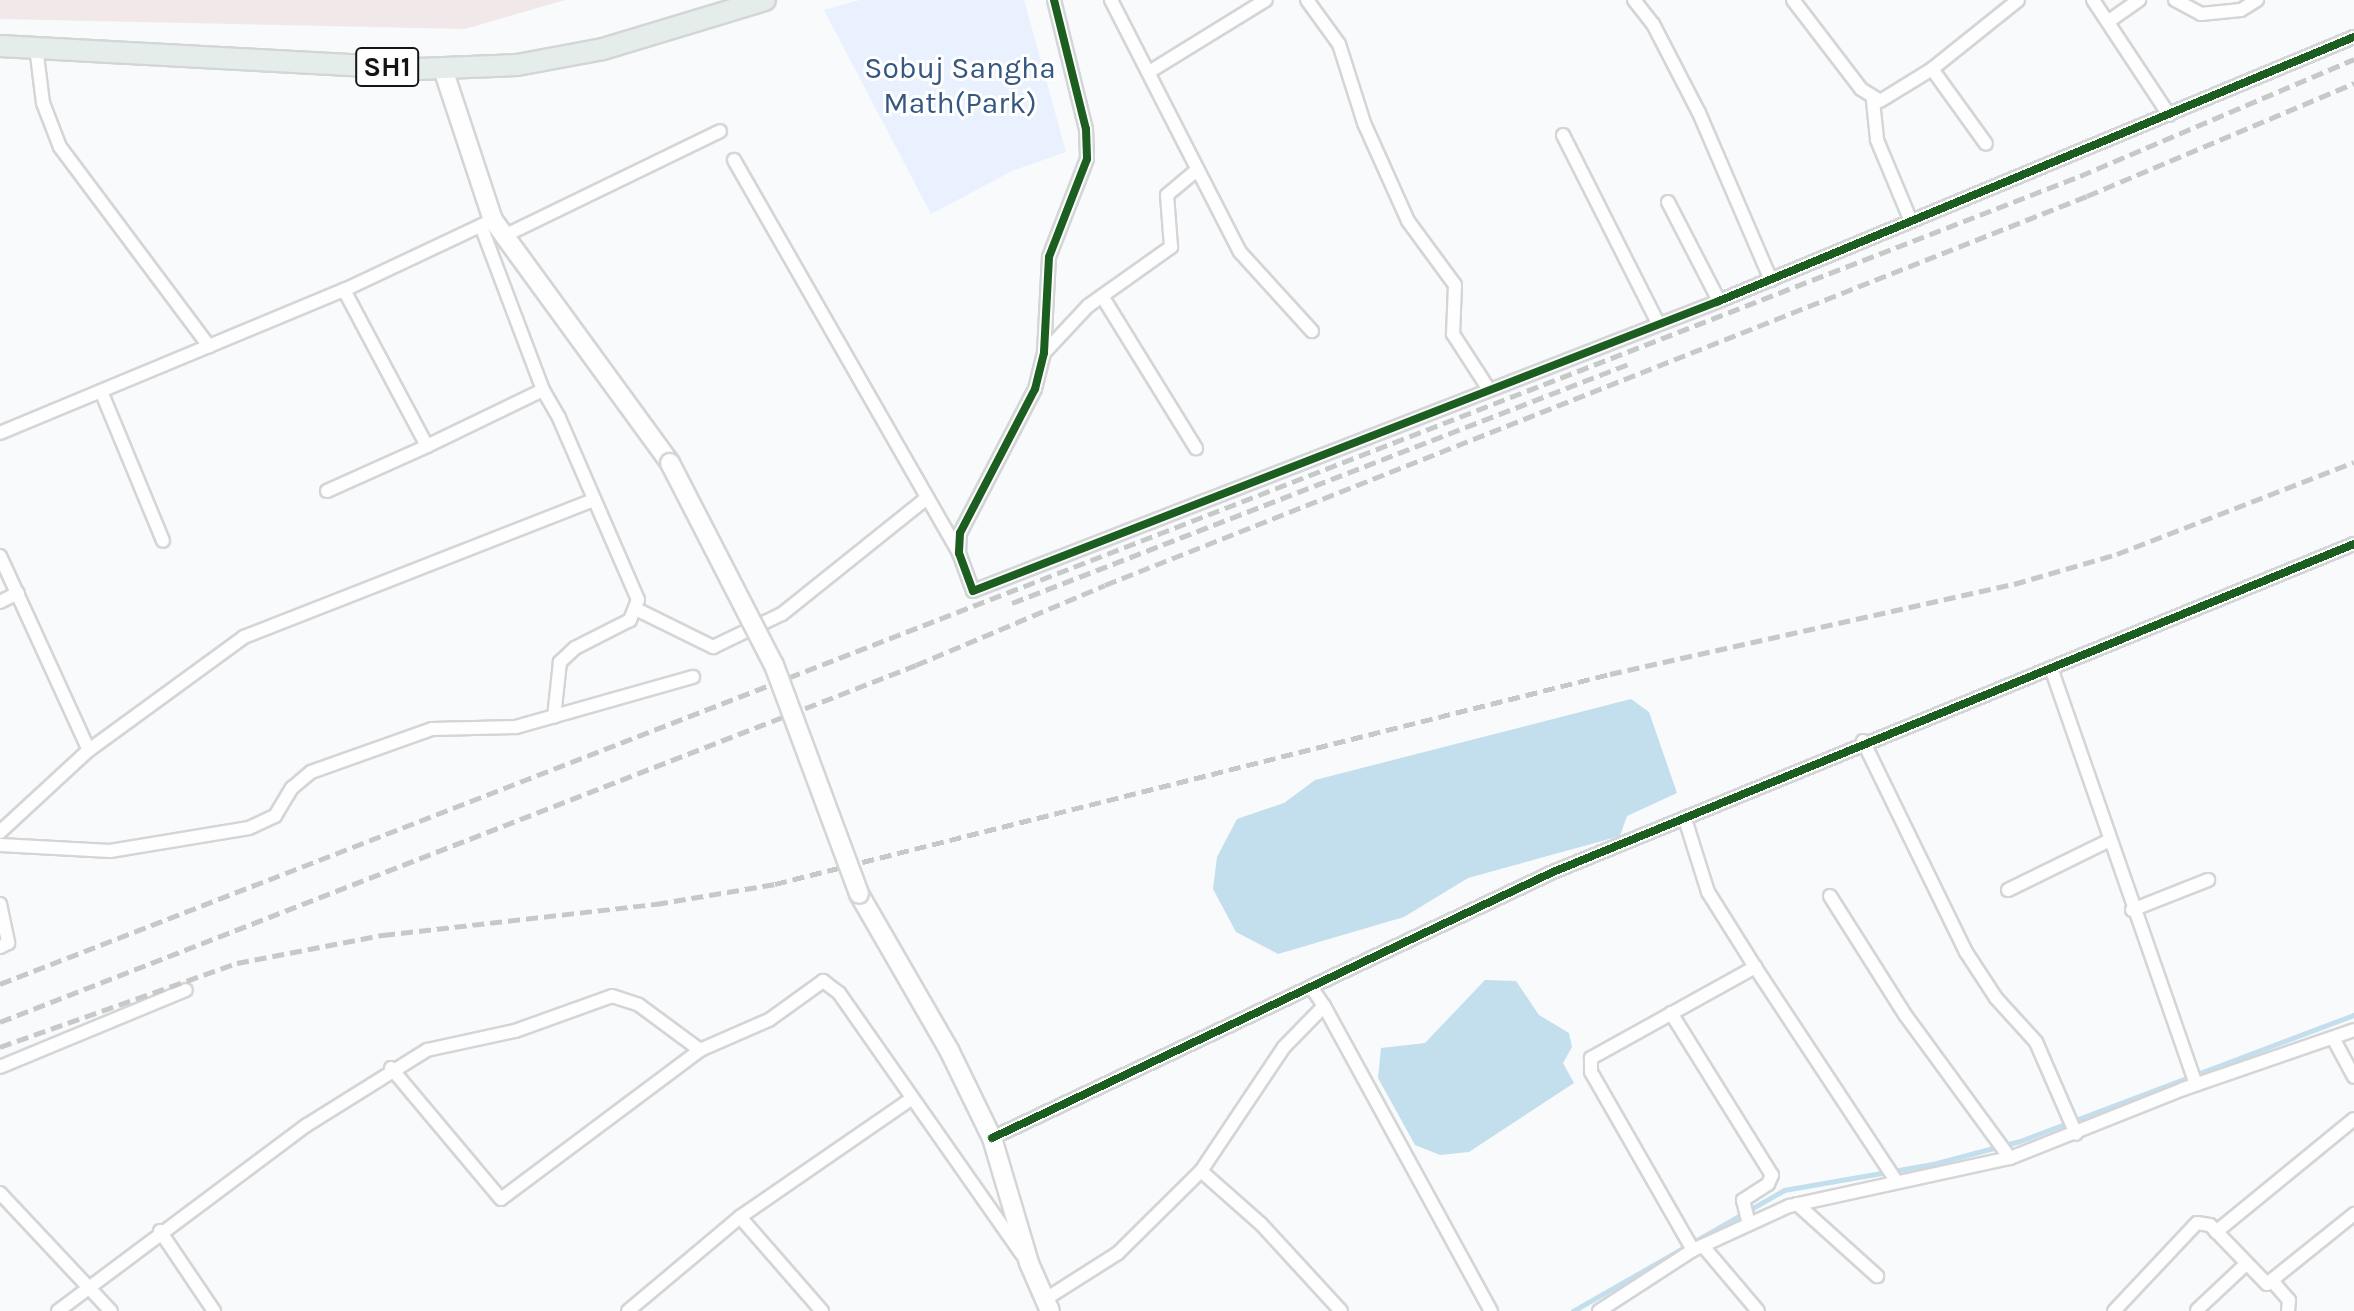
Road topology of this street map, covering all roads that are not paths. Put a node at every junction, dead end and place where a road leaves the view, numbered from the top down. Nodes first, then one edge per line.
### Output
1 (765, 0) edge
2 (1054, 0) edge
3 (1111, 0) edge
4 (1266, 0) edge
5 (1307, 0) edge
6 (1634, 0) edge
7 (1793, 0) edge
8 (2018, 0) edge
9 (2093, 0) edge
10 (2139, 0) edge
11 (2175, 0) edge
12 (2218, 0) edge
13 (2257, 0) edge
14 (2226, 12) junction
15 (2109, 21) junction
16 (2354, 37) edge
17 (0, 46) edge
18 (36, 47) junction
19 (443, 69) junction
20 (1932, 69) junction
21 (1149, 72) junction
22 (1873, 101) junction
23 (2169, 115) junction
24 (720, 131) dead end
25 (1563, 135) dead end
26 (1986, 144) dead end
27 (734, 160) dead end
28 (1196, 171) junction
29 (1668, 202) dead end
30 (1910, 219) junction
31 (492, 228) junction
32 (1771, 280) junction
33 (344, 290) junction
34 (1102, 296) junction
35 (1719, 301) junction
36 (1658, 323) junction
37 (1312, 331) dead end
38 (209, 346) junction
39 (1044, 353) junction
40 (1488, 388) junction
41 (543, 390) junction
42 (101, 391) junction
43 (0, 433) edge
44 (427, 446) junction
45 (1196, 448) dead end
46 (327, 491) dead end
47 (927, 498) junction
48 (594, 500) junction
49 (163, 541) dead end
50 (2354, 544) edge
51 (959, 553) junction
52 (0, 556) edge
53 (18, 593) junction
54 (0, 602) edge
55 (638, 610) junction
56 (2051, 668) junction
57 (693, 677) dead end
58 (554, 717) junction
59 (1863, 741) junction
60 (89, 750) junction
61 (1685, 819) junction
62 (0, 832) edge
63 (2108, 841) junction
64 (0, 845) edge
65 (2208, 880) dead end
66 (2008, 890) dead end
67 (1830, 896) dead end
68 (0, 904) edge
69 (2132, 910) junction
70 (0, 947) edge
71 (1755, 967) junction
72 (1312, 988) junction
73 (186, 990) dead end
74 (1324, 1006) junction
75 (1671, 1013) junction
76 (2354, 1030) edge
77 (2333, 1038) junction
78 (700, 1050) junction
79 (0, 1067) edge
80 (391, 1068) junction
81 (2354, 1077) edge
82 (2193, 1078) junction
83 (911, 1099) junction
84 (2354, 1119) edge
85 (2073, 1125) junction
86 (992, 1138) junction
87 (2005, 1149) junction
88 (1201, 1171) junction
89 (1893, 1177) junction
90 (0, 1193) edge
91 (1797, 1204) junction
92 (2354, 1214) edge
93 (1746, 1216) junction
94 (740, 1217) junction
95 (160, 1231) junction
96 (2216, 1232) junction
97 (1693, 1244) junction
98 (1029, 1263) junction
99 (2245, 1265) junction
100 (1877, 1276) dead end
101 (2274, 1283) junction
102 (86, 1289) junction
103 (812, 1300) junction
104 (1047, 1305) edge
105 (2197, 1310) edge
106 (58, 1311) edge
107 (111, 1311) edge
108 (214, 1311) edge
109 (628, 1311) edge
110 (801, 1311) edge
111 (822, 1311) edge
112 (1341, 1311) edge
113 (1491, 1311) edge
114 (1599, 1311) edge
115 (1758, 1311) edge
116 (2114, 1311) edge
117 (2288, 1311) edge

1 - 19 main road, SH1
2 - 39 street
3 - 21 street
4 - 21 street
5 - 40 street
6 - 32 street
7 - 22 street
8 - 20 street
9 - 15 street
10 - 15 street
11 - 14 street
12 - 14 street
13 - 14 street
15 - 23 street
16 - 23 street
17 - 18 main road, SH1
18 - 19 main road, SH1
18 - 38 street
19 - 31 main road
20 - 22 street
20 - 26 street
21 - 28 street
22 - 30 street
23 - 30 street
24 - 31 street
25 - 36 street
27 - 47 street
28 - 34 street
28 - 37 street
29 - 35 street
30 - 32 street
31 - 33 street
31 - 41 street
31 - 86 main road, bridge
32 - 35 street
33 - 38 street
33 - 44 street
34 - 39 street
34 - 45 street
35 - 36 street
36 - 40 street
38 - 42 street
39 - 51 street
40 - 51 street
41 - 44 street
41 - 48 street
42 - 43 street
42 - 49 street
44 - 46 street
47 - 51 street
47 - 55 street
48 - 55 street
48 - 60 street
50 - 56 street
52 - 53 street
53 - 54 street
53 - 60 street
55 - 58 street
56 - 59 street
56 - 63 street
57 - 58 street
58 - 64 street
59 - 61 street
59 - 85 street
60 - 62 street
61 - 71 street
61 - 72 street
63 - 66 street
63 - 69 street
65 - 69 street
67 - 87 street
68 - 70 street
69 - 82 street
71 - 75 street
71 - 89 street
72 - 74 street
72 - 86 street
73 - 79 street
74 - 88 street
74 - 113 street
75 - 93 street
75 - 97 street
76 - 77 street
77 - 81 street
77 - 82 street
78 - 80 street
78 - 80 street
78 - 83 street
80 - 95 street
82 - 85 street
83 - 94 street
83 - 98 street
84 - 96 street
85 - 87 street
86 - 98 main road
87 - 89 street
88 - 104 street
88 - 112 street
89 - 91 street
90 - 102 street
91 - 93 street
91 - 100 street
92 - 101 street
93 - 97 street
94 - 103 street
94 - 109 street
95 - 102 street
95 - 108 street
96 - 99 street
96 - 116 street
97 - 114 street
97 - 115 street
98 - 104 main road
99 - 101 street
99 - 105 street
101 - 117 street
102 - 106 street
102 - 107 street
103 - 110 street
103 - 111 street

